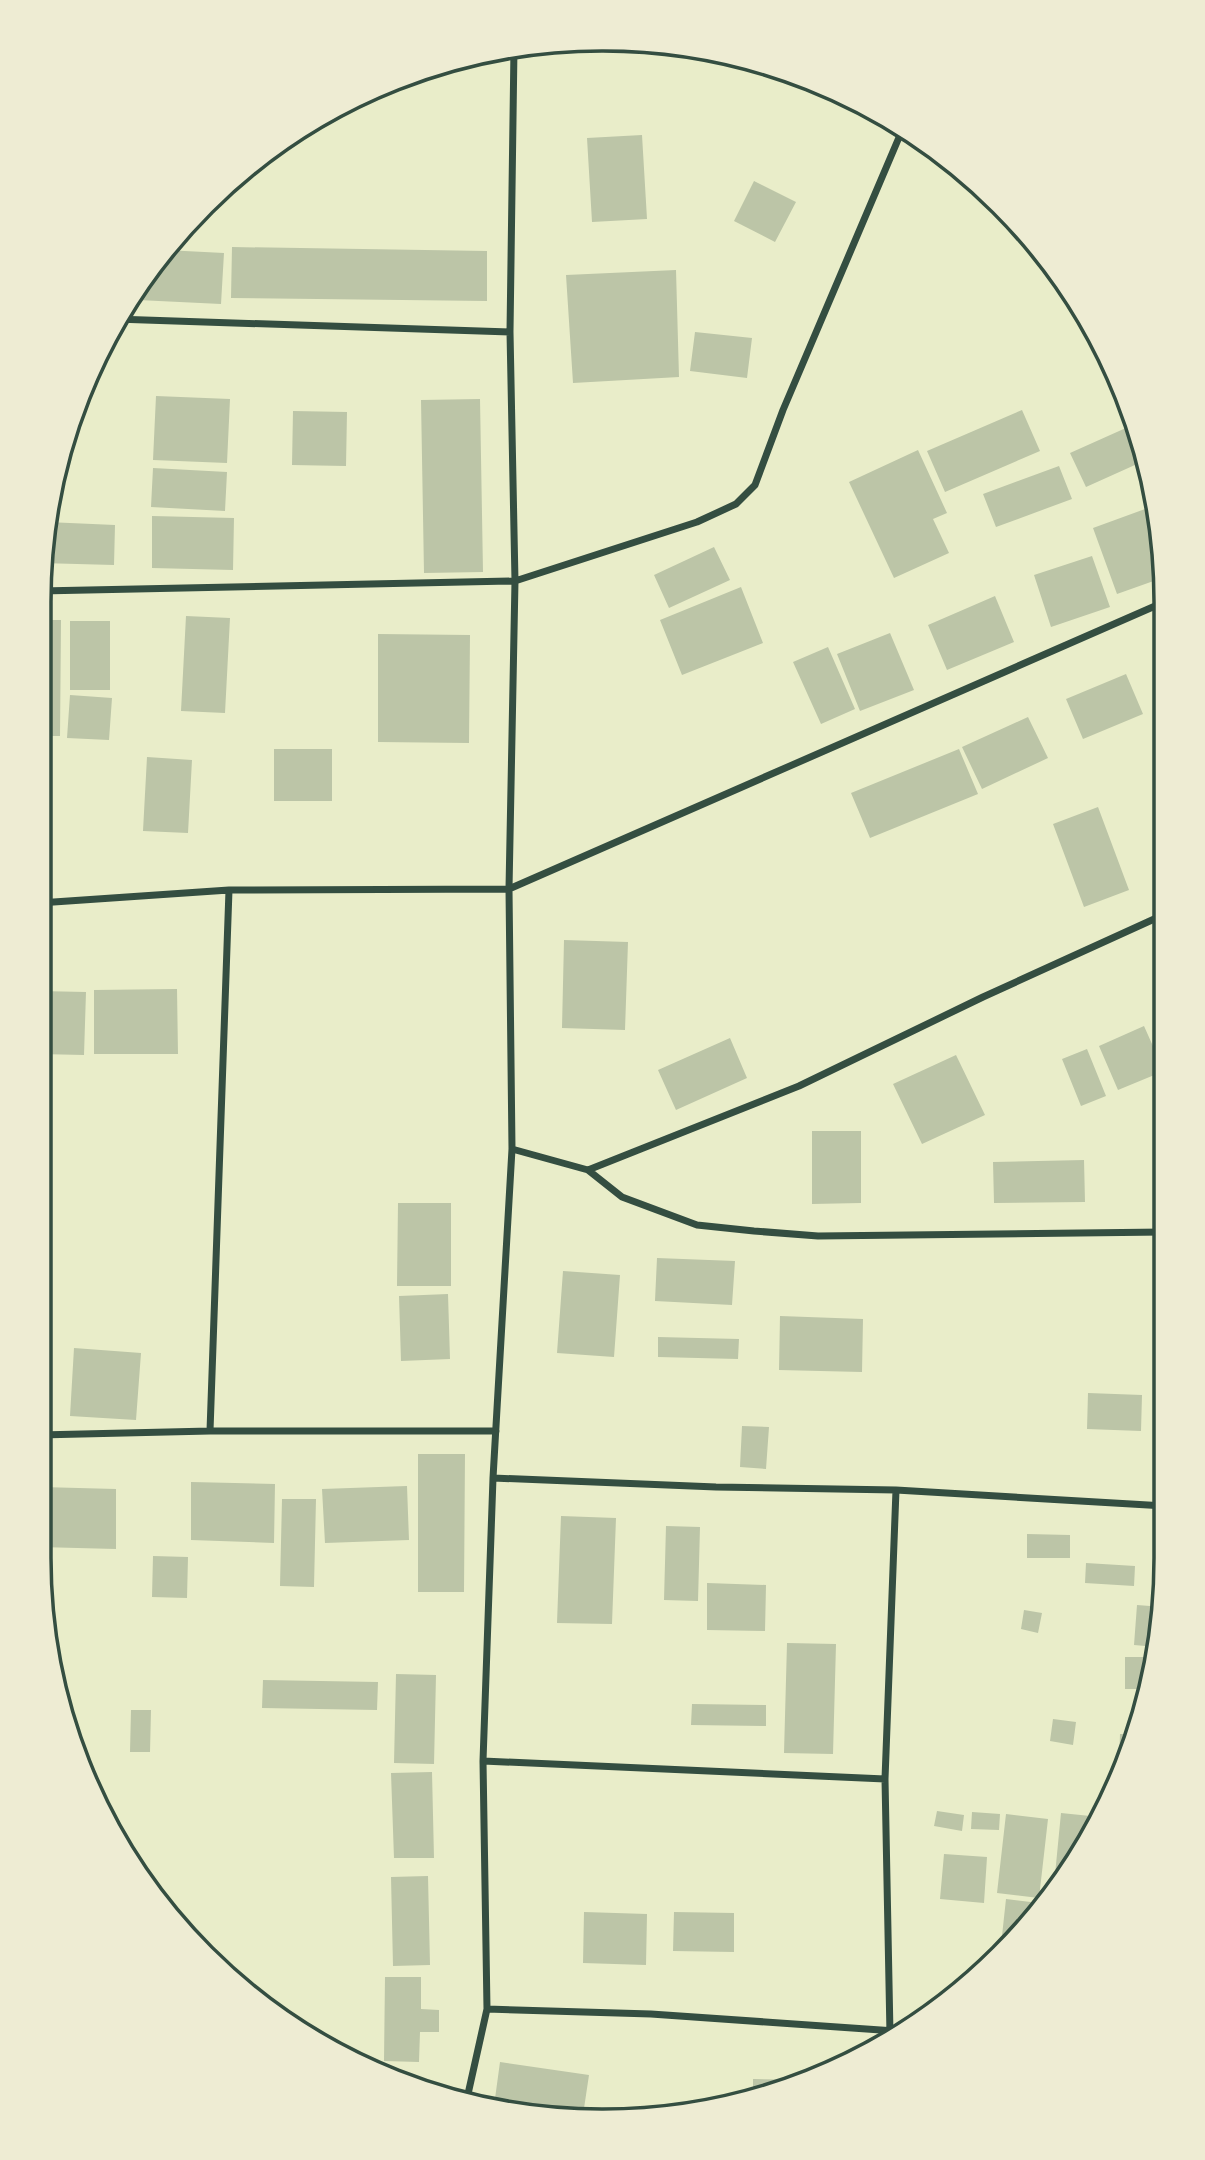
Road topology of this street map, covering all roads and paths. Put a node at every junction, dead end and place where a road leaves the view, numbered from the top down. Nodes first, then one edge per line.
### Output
1 (514, 58) edge
2 (899, 138) edge
3 (130, 319) edge
4 (510, 332) junction
5 (516, 581) junction
6 (51, 591) edge
7 (1154, 607) edge
8 (509, 889) junction
9 (229, 890) junction
10 (51, 902) edge
11 (1154, 919) edge
12 (512, 1149) junction
13 (588, 1170) junction
14 (1154, 1232) edge
15 (210, 1431) junction
16 (496, 1431) junction
17 (51, 1435) edge
18 (493, 1478) junction
19 (896, 1490) junction
20 (1154, 1506) edge
21 (483, 1761) junction
22 (885, 1779) junction
23 (487, 2009) junction
24 (892, 2027) edge
25 (884, 2031) edge
26 (468, 2092) edge

1 - 4 street
2 - 5 street
3 - 4 street
4 - 5 street
5 - 6 street
5 - 8 street
7 - 8 street
8 - 9 street
8 - 12 street
9 - 10 street
9 - 15 street
11 - 13 street
12 - 13 street
12 - 16 street
13 - 14 street
15 - 16 street
15 - 17 street
16 - 18 street
18 - 19 street
18 - 21 street
19 - 20 street
19 - 22 street
21 - 22 street
21 - 23 street
22 - 24 street
23 - 25 street
23 - 26 street

